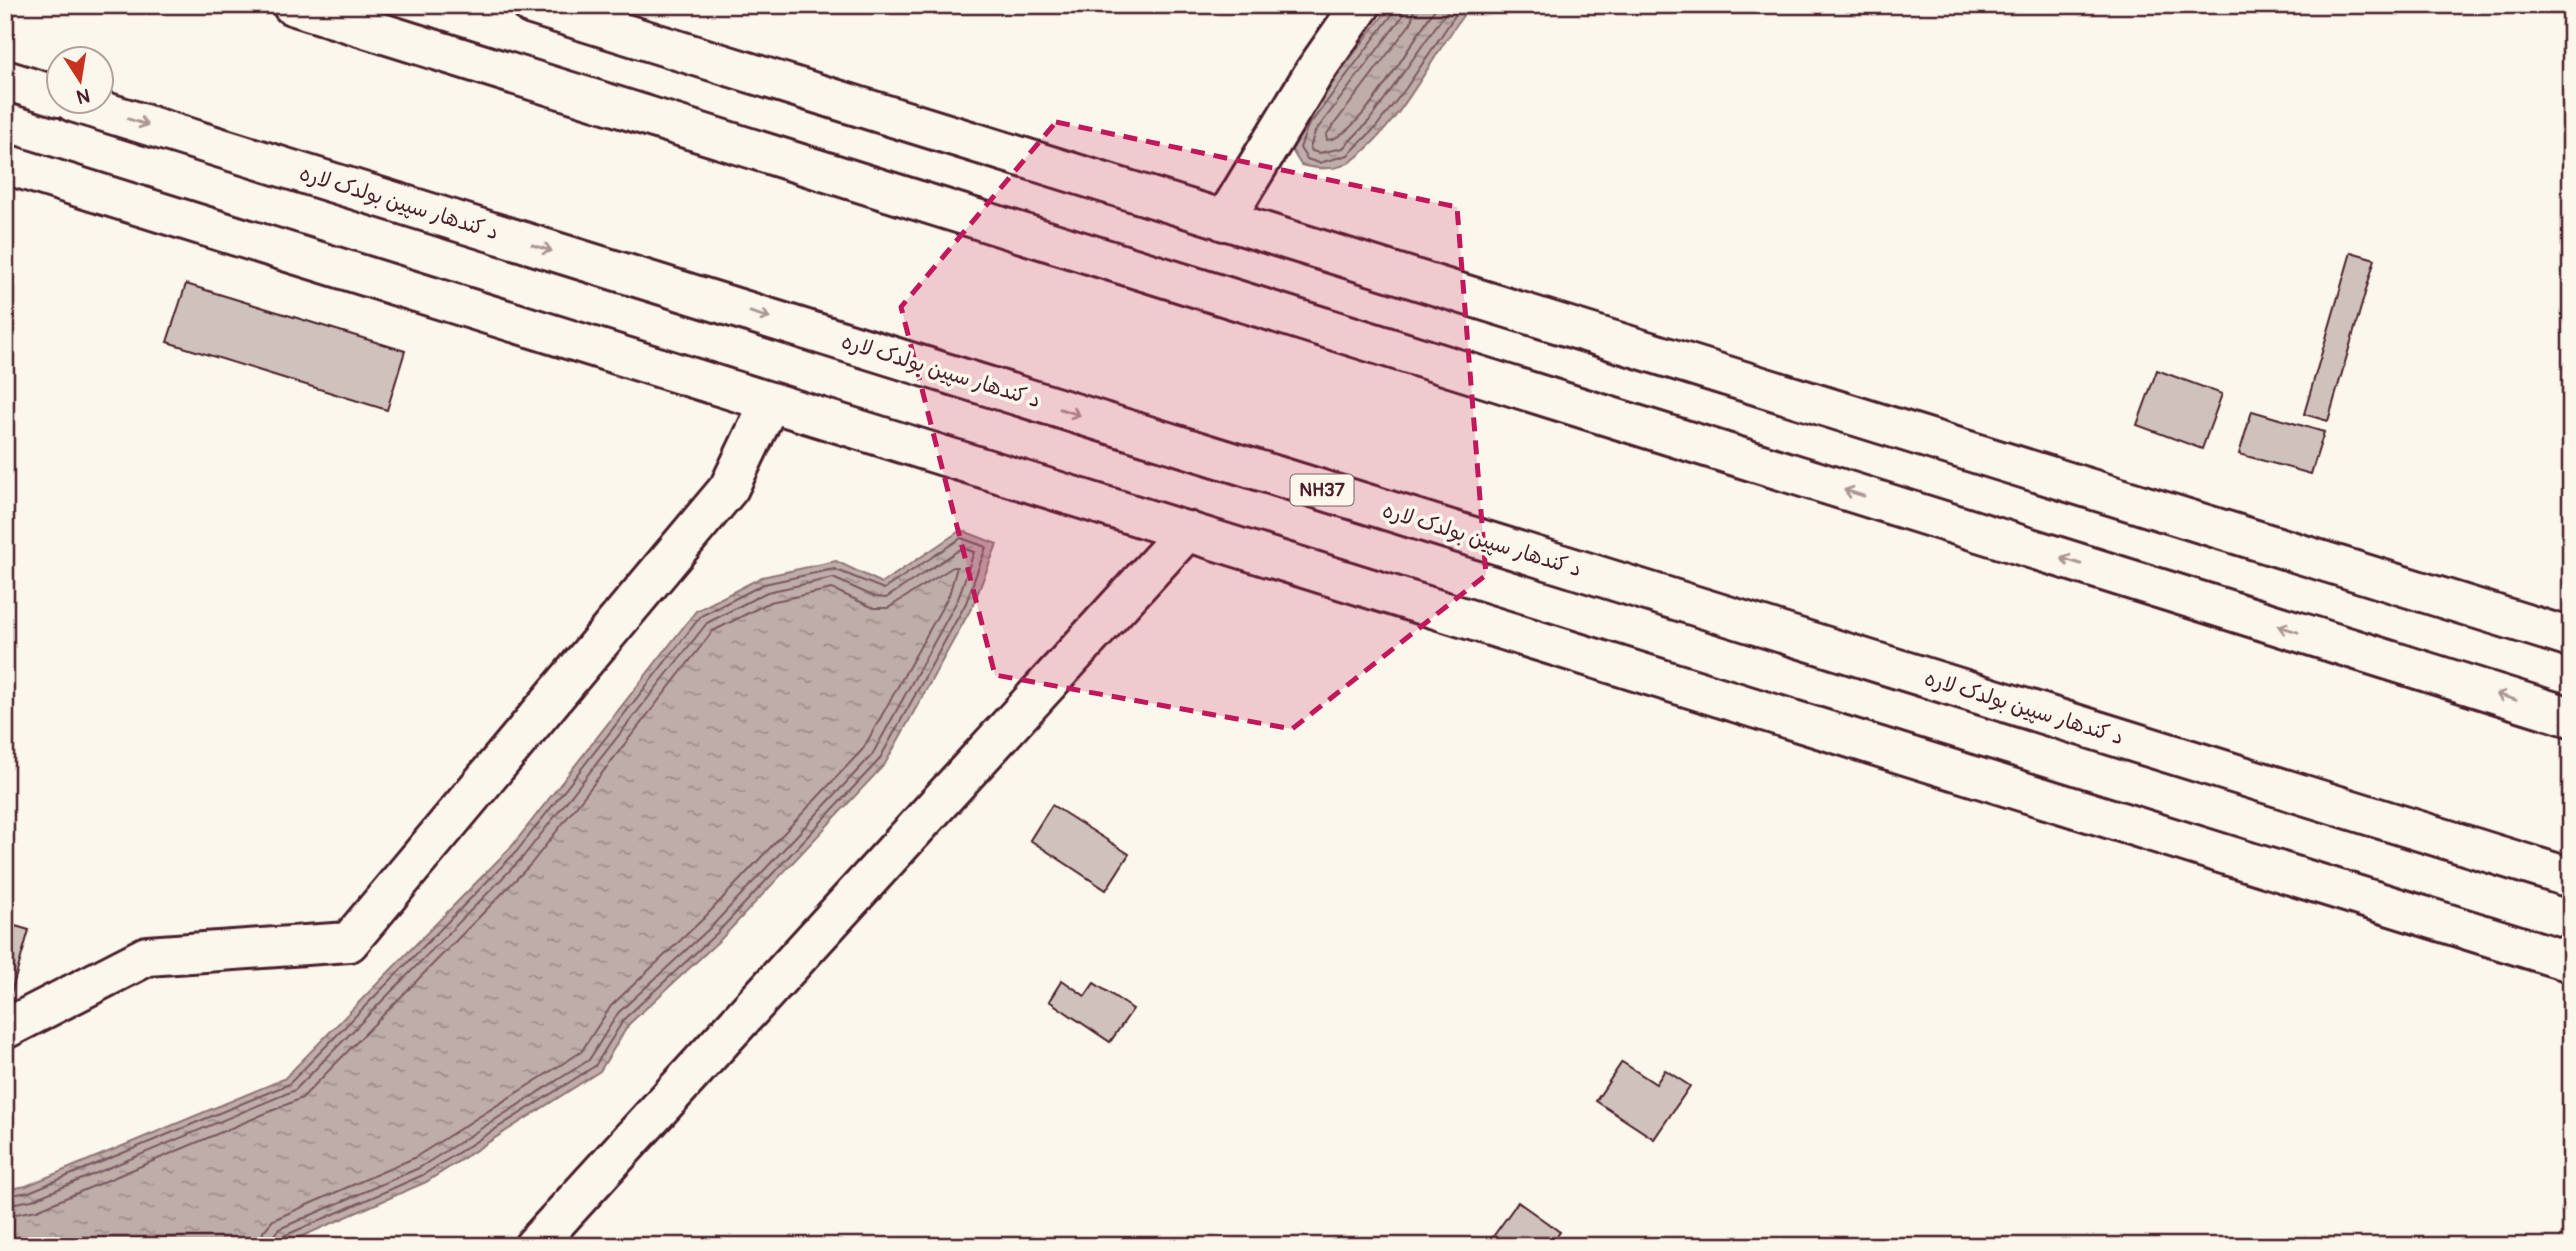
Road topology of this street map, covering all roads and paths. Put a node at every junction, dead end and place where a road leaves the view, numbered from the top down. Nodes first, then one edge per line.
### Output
1 (292, 5) edge
2 (533, 5) edge
3 (1361, 5) edge
4 (5, 80) edge
5 (46, 93) edge
6 (116, 115) edge
7 (5, 164) edge
8 (1224, 220) junction
9 (770, 402) junction
10 (1187, 531) junction
11 (2571, 638) edge
12 (2571, 718) edge
13 (2571, 878) edge
14 (2571, 962) edge
15 (5, 1029) edge
16 (534, 1246) edge

12 -> 1 main road
2 - 8 main road
3 - 8 main road
4 - 5 main road
6 -> 13 main road, د کندهار سپین بولدک لاره / NH37
7 - 9 main road
8 - 11 main road
9 - 10 main road
9 - 15 main road
10 - 14 main road
10 - 16 main road

